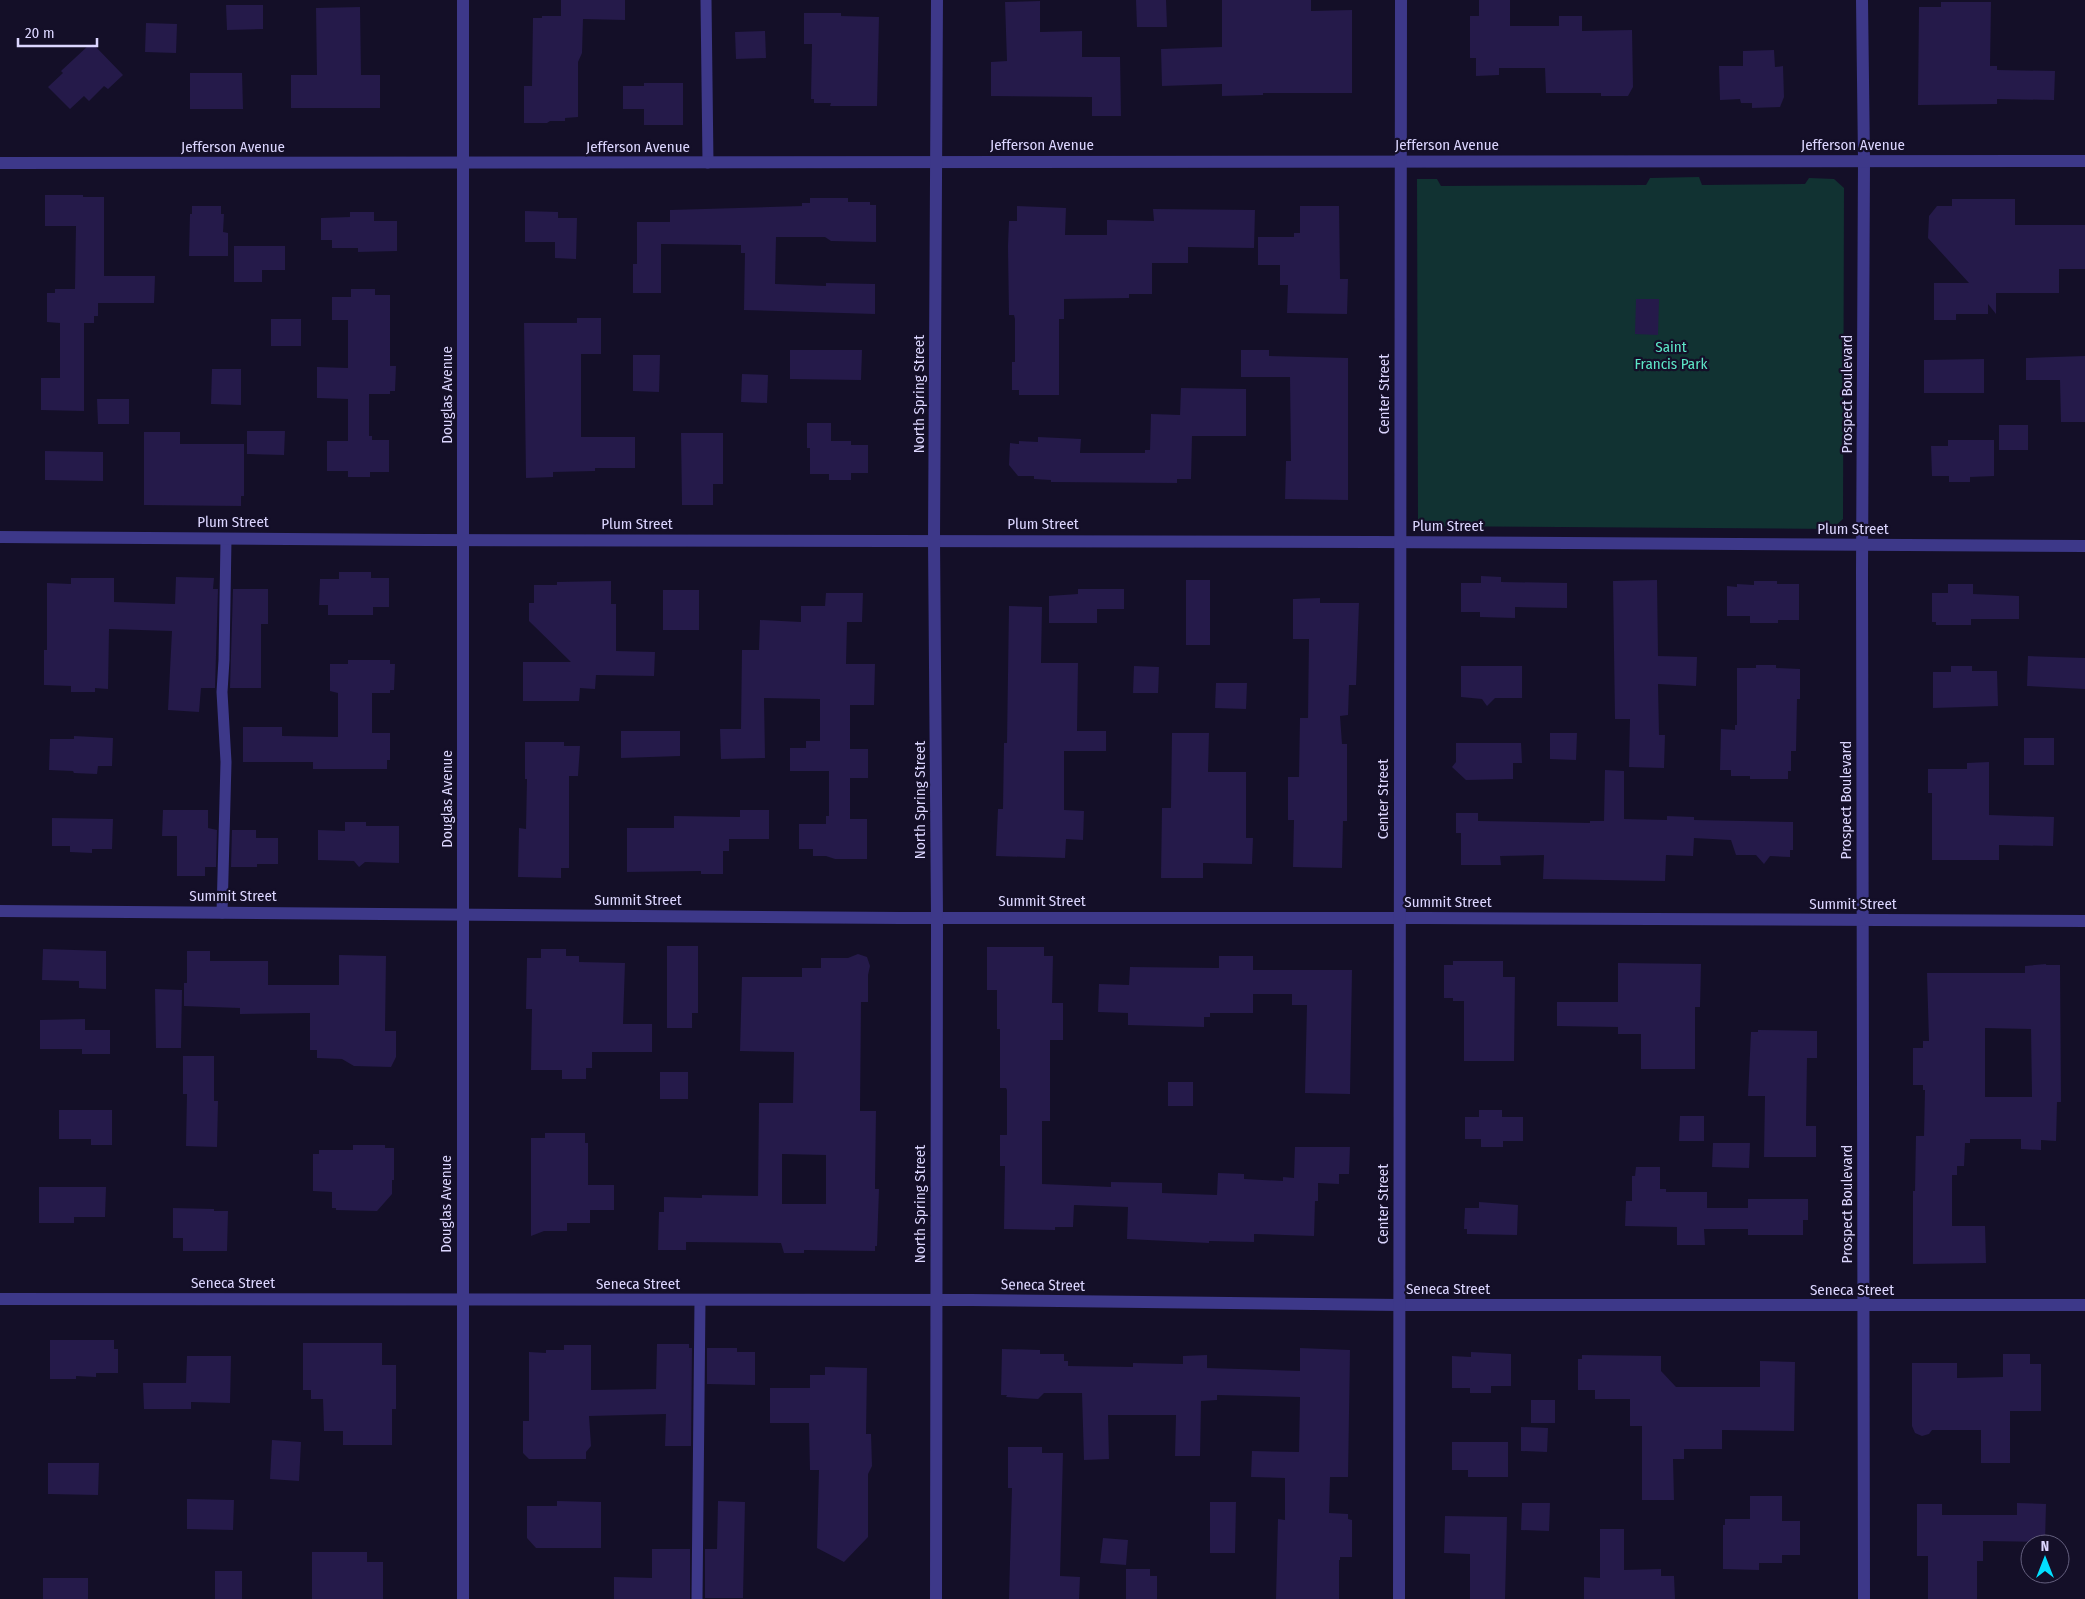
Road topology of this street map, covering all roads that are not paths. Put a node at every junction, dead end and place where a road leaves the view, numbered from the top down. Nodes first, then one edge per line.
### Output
1 (463, 0) edge
2 (706, 0) edge
3 (937, 0) edge
4 (1401, 0) edge
5 (1862, 0) edge
6 (1864, 160) junction
7 (1401, 161) junction
8 (2085, 161) edge
9 (936, 162) junction
10 (0, 163) edge
11 (463, 163) junction
12 (708, 163) junction
13 (0, 537) edge
14 (226, 539) junction
15 (464, 540) junction
16 (934, 540) junction
17 (1399, 542) junction
18 (1862, 546) junction
19 (2085, 546) edge
20 (0, 911) edge
21 (222, 912) junction
22 (464, 914) junction
23 (937, 918) junction
24 (1399, 918) junction
25 (1863, 920) junction
26 (2085, 921) edge
27 (0, 1299) edge
28 (462, 1300) junction
29 (700, 1300) junction
30 (936, 1300) junction
31 (1399, 1305) junction
32 (2085, 1305) edge
33 (1863, 1306) junction
34 (463, 1599) edge
35 (698, 1599) edge
36 (936, 1599) edge
37 (1398, 1599) edge
38 (1864, 1599) edge

1 - 11 street, Douglas Avenue
2 - 12 lane
3 - 9 street, North Spring Street
4 - 7 street, Center Street
5 - 6 street, Prospect Boulevard
6 - 7 street, Jefferson Avenue
6 - 8 street, Jefferson Avenue
6 - 18 street, Prospect Boulevard
7 - 9 street, Jefferson Avenue
7 - 17 street, Center Street
9 - 12 street, Jefferson Avenue
9 - 16 street, North Spring Street
10 - 11 street, Jefferson Avenue
11 - 12 street, Jefferson Avenue
11 - 15 street, Douglas Avenue
13 - 14 street, Plum Street
14 - 15 street, Plum Street
14 - 21 lane
15 - 16 street, Plum Street
15 - 22 street, Douglas Avenue
16 - 17 street, Plum Street
16 - 23 street, North Spring Street
17 - 18 street, Plum Street
17 - 24 street, Center Street
18 - 19 street, Plum Street
18 - 25 street, Prospect Boulevard
20 - 21 street, Summit Street
21 - 22 street, Summit Street
22 - 23 street, Summit Street
22 - 28 street, Douglas Avenue
23 - 24 street, Summit Street
23 - 30 street, North Spring Street
24 - 25 street, Summit Street
24 - 31 street, Center Street
25 - 26 street, Summit Street
25 - 33 street, Prospect Boulevard
27 - 28 street, Seneca Street
28 - 29 street, Seneca Street
28 - 34 street, Douglas Avenue
29 - 30 street, Seneca Street
29 - 35 lane
30 - 31 street, Seneca Street
30 - 36 street, North Spring Street
31 - 33 street, Seneca Street
31 - 37 street, Center Street
32 - 33 street, Seneca Street
33 - 38 street, Prospect Boulevard

